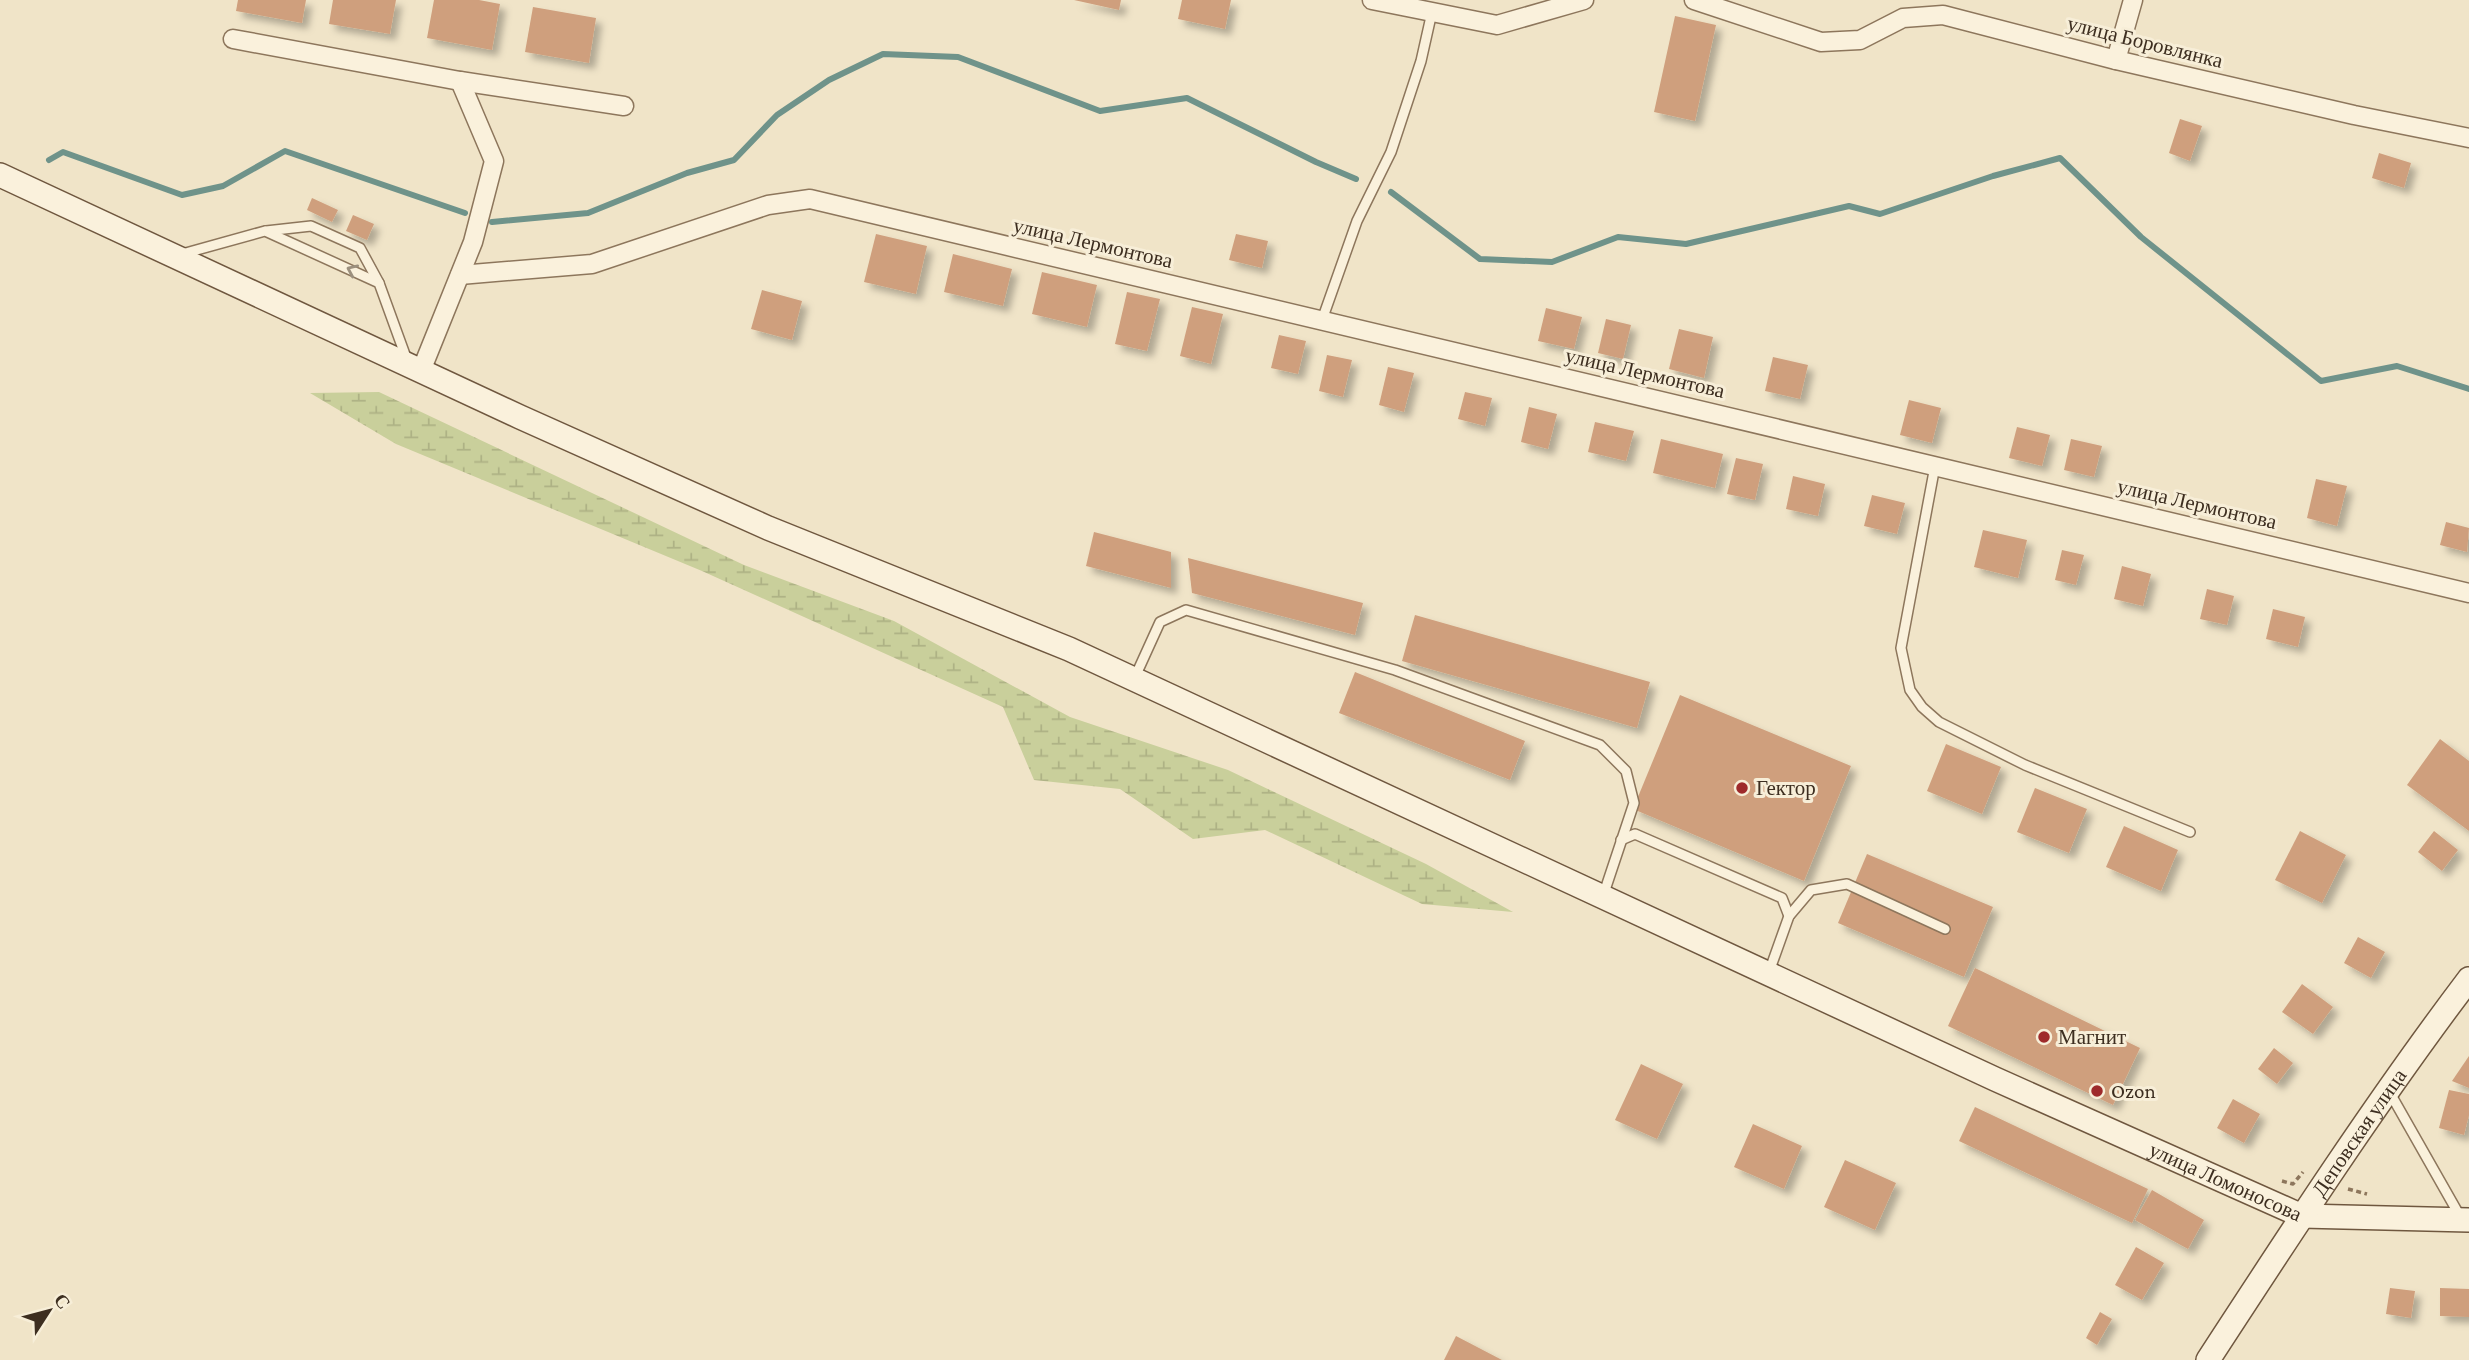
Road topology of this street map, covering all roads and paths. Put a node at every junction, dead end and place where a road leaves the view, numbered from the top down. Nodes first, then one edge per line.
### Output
1 (1373, 0) edge
2 (1584, 0) edge
3 (1694, 0) edge
4 (2133, 0) edge
5 (1432, 12) junction
6 (233, 39) dead end
7 (2116, 60) junction
8 (460, 81) junction
9 (624, 106) dead end
10 (2469, 138) edge
11 (0, 175) edge
12 (265, 231) junction
13 (175, 256) junction
14 (460, 275) junction
15 (379, 283) junction
16 (1322, 320) junction
17 (415, 368) junction
18 (1935, 466) junction
19 (2469, 593) edge
20 (1135, 679) junction
21 (2190, 832) dead end
22 (1621, 840) junction
23 (1602, 897) junction
24 (1789, 916) junction
25 (1945, 929) dead end
26 (1768, 974) junction
27 (2469, 979) edge
28 (2388, 1090) junction
29 (2307, 1167) dead end
30 (2280, 1180) dead end
31 (2339, 1187) dead end
32 (2369, 1194) dead end
33 (2302, 1216) junction
34 (2465, 1220) edge
35 (2208, 1360) edge

1 - 5 street
2 - 5 street
3 - 7 street, улица Боровлянка
4 - 7 street
5 - 16 lane
6 - 8 street
7 - 10 street, улица Боровлянка
8 - 9 street
8 - 14 street
11 - 13 main road, улица Ломоносова
12 - 13 lane
15 -> 12 lane
12 - 15 lane
13 - 17 main road, улица Ломоносова
14 - 16 street, улица Лермонтова
14 - 17 street
15 - 17 lane
16 - 18 street, улица Лермонтова
17 - 20 main road, улица Ломоносова
18 - 19 street, улица Лермонтова
18 - 21 lane
20 - 22 lane
20 - 23 main road, улица Ломоносова
22 - 23 lane
22 - 24 lane
23 - 26 main road, улица Ломоносова
24 - 25 lane
24 - 26 lane
26 - 33 main road, улица Ломоносова
27 - 28 main road, Деповская улица
28 - 33 main road, Деповская улица
28 - 34 lane
29 - 30 path
31 - 32 path
33 - 34 main road, улица Ломоносова
33 - 35 main road, Деповская улица

